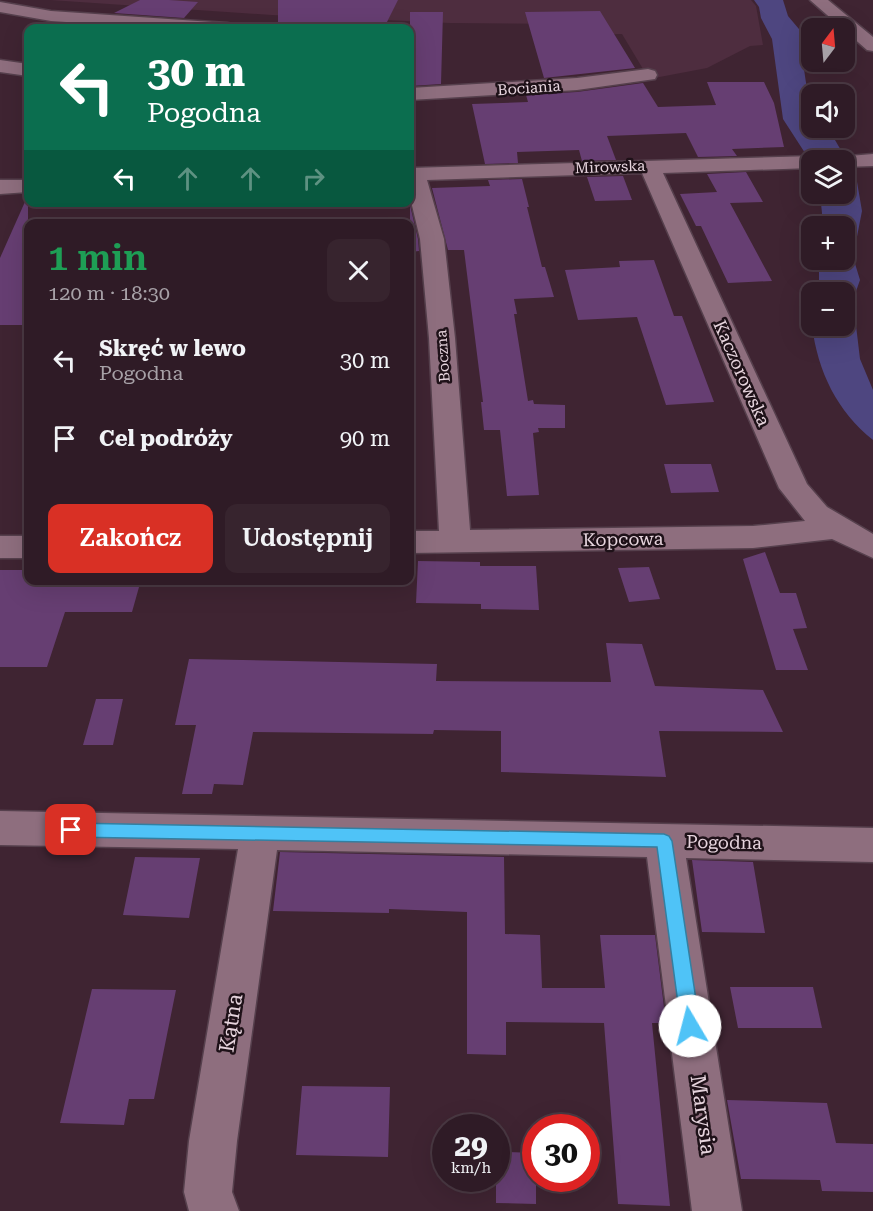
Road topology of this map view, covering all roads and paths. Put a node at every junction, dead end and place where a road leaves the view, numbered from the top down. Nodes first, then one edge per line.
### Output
1 (818, 0) edge
2 (0, 7) edge
3 (168, 24) edge
4 (873, 46) edge
5 (0, 66) edge
6 (24, 69) edge
7 (648, 75) dead end
8 (414, 94) edge
9 (873, 160) edge
10 (855, 161) edge
11 (801, 162) edge
12 (649, 166) junction
13 (414, 174) edge
14 (414, 180) edge
15 (24, 186) edge
16 (0, 187) edge
17 (836, 528) junction
18 (455, 541) junction
19 (414, 542) edge
20 (0, 547) edge
21 (24, 547) edge
22 (873, 547) edge
23 (0, 828) edge
24 (261, 834) junction
25 (664, 841) junction
26 (873, 845) edge
27 (214, 1211) edge
28 (717, 1211) edge

1 - 4 street
2 - 3 street
5 - 6 street
7 - 8 street, Bociania
9 - 10 street
11 - 12 street, Mirowska
12 - 13 street, Mirowska
12 - 17 street, Kaczorowska
14 - 18 street, Boczna
15 - 16 street
17 - 18 street, Kopcowa
17 - 22 street, Kaczorowska
18 - 19 street, Kopcowa
20 - 21 street
23 - 24 street, Pogodna
24 - 25 street, Pogodna
24 - 27 street, Kątna
25 - 26 street, Pogodna
25 - 28 street, Marysia

